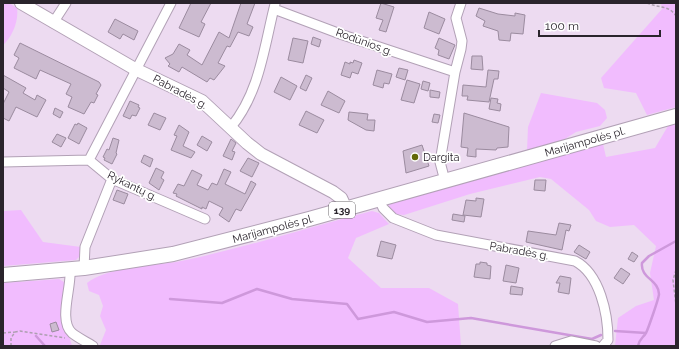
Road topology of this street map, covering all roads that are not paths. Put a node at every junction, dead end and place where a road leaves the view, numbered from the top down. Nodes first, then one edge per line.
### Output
1 (21, 3) edge
2 (66, 3) edge
3 (171, 3) edge
4 (461, 3) edge
5 (275, 6) edge
6 (53, 23) junction
7 (135, 69) junction
8 (455, 72) junction
9 (676, 116) edge
10 (231, 128) junction
11 (88, 160) junction
12 (3, 162) edge
13 (112, 179) junction
14 (445, 181) junction
15 (379, 199) junction
16 (346, 209) junction
17 (205, 219) dead end
18 (77, 269) junction
19 (3, 275) edge
20 (93, 346) edge
21 (554, 346) edge
22 (596, 346) edge
23 (603, 346) edge

1 - 6 street, Pabradės g.
2 - 6 street
3 - 7 street
4 - 8 street
5 - 8 street, Rodūnios g.
5 - 10 street
6 - 7 street, Pabradės g.
7 - 10 street, Pabradės g.
7 - 11 street
8 - 14 street
9 - 14 main road, Marijampolės pl. / 139
10 - 16 street, Pabradės g.
11 - 12 street
11 - 13 street, Rykantų g.
13 - 17 street, Rykantų g.
13 - 18 street
14 - 15 main road, Marijampolės pl. / 139
15 - 16 main road, Marijampolės pl. / 139
15 - 23 street, Pabradės g.
16 - 18 main road, Marijampolės pl. / 139
18 - 19 main road, Marijampolės pl. / 139
18 - 20 street
21 - 22 street

